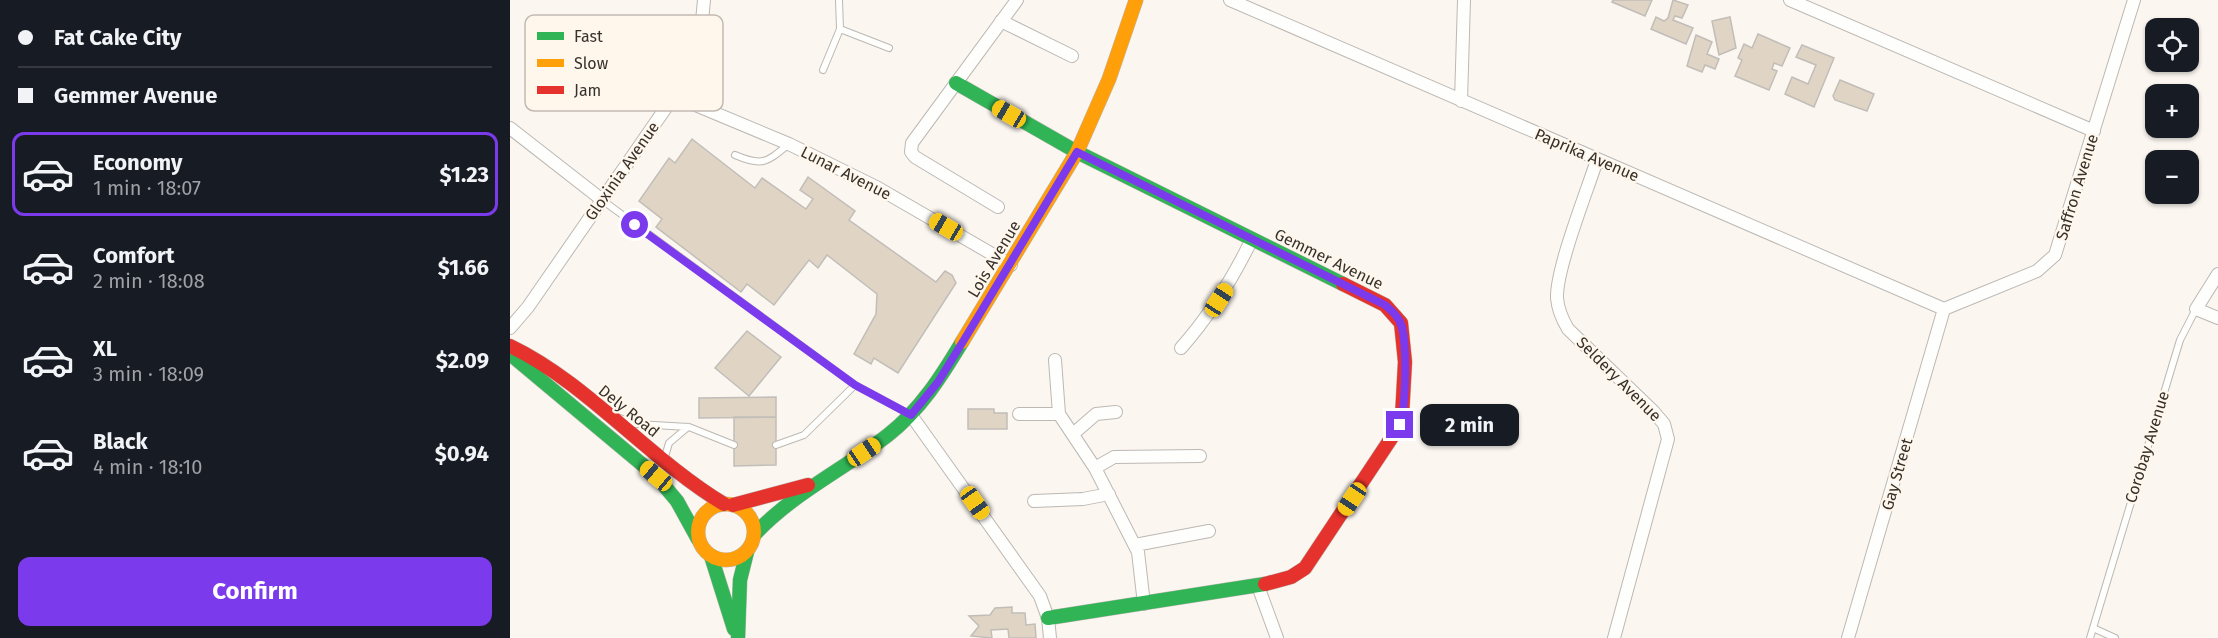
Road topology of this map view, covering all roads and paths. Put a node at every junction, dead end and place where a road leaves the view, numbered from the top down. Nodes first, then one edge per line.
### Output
1 (704, 0) edge
2 (839, 0) edge
3 (1017, 0) edge
4 (1136, 0) edge
5 (1230, 0) edge
6 (1464, 0) edge
7 (1790, 0) edge
8 (2134, 0) edge
9 (703, 15) edge
10 (1001, 21) junction
11 (840, 29) junction
12 (889, 48) dead end
13 (1071, 56) dead end
14 (823, 70) dead end
15 (956, 83) junction
16 (1461, 101) junction
17 (664, 111) edge
18 (710, 111) edge
19 (510, 128) edge
20 (2094, 131) junction
21 (789, 144) junction
22 (1077, 152) junction
23 (735, 155) dead end
24 (1597, 160) junction
25 (602, 199) junction
26 (998, 207) dead end
27 (1252, 239) junction
28 (1011, 265) junction
29 (2218, 274) edge
30 (1944, 309) junction
31 (2196, 309) junction
32 (2218, 318) edge
33 (510, 328) edge
34 (510, 346) edge
35 (1181, 348) dead end
36 (510, 354) edge
37 (1055, 360) dead end
38 (855, 385) junction
39 (591, 401) junction
40 (1116, 412) dead end
41 (1019, 414) dead end
42 (1059, 414) junction
43 (911, 415) junction
44 (689, 427) junction
45 (1073, 434) junction
46 (734, 445) dead end
47 (776, 445) dead end
48 (1200, 456) dead end
49 (664, 460) junction
50 (1095, 468) junction
51 (813, 484) junction
52 (1108, 494) junction
53 (1034, 501) dead end
54 (729, 505) junction
55 (1209, 531) dead end
56 (754, 535) junction
57 (698, 539) junction
58 (1135, 545) junction
59 (747, 552) junction
60 (711, 556) junction
61 (1258, 586) junction
62 (1144, 603) junction
63 (1048, 618) junction
64 (2093, 628) junction
65 (737, 638) edge
66 (1050, 638) edge
67 (1277, 638) edge
68 (1614, 638) edge
69 (1848, 638) edge
70 (2090, 638) edge
71 (2115, 638) edge

1 - 9 street, Gloxinia Avenue
2 - 11 lane
3 - 10 street
4 - 22 street, Lois Avenue
5 - 16 street, Paprika Avenue
6 - 16 street
7 - 20 street
8 - 20 street, Saffron Avenue
10 - 13 street
10 - 15 street
11 - 12 lane
11 - 14 lane
15 - 22 street, Gemmer Avenue
15 - 26 street
16 - 24 street, Paprika Avenue
17 - 25 street, Gloxinia Avenue
18 - 21 street, Lunar Avenue
19 - 25 street
20 - 30 street, Saffron Avenue
21 - 23 lane
21 - 28 street, Lunar Avenue
22 - 27 street, Gemmer Avenue
22 - 28 street, Lois Avenue
24 - 30 street, Paprika Avenue
24 - 68 street, Seldery Avenue
25 - 33 street, Gloxinia Avenue
25 - 38 lane
27 - 35 street
27 - 61 street, Gemmer Avenue
28 - 43 street, Lois Avenue
29 - 31 street, Corobay Avenue
30 - 69 street, Gay Street
31 - 32 street
31 - 64 lane, Corobay Avenue
34 - 39 street, Dely Road
36 - 57 street, Dely Road
37 - 42 street
38 - 43 lane
38 - 47 lane
39 - 44 lane
39 - 49 street, Dely Road
40 - 45 street
41 - 42 street
42 - 45 street
43 - 51 street, Lois Avenue
43 - 63 street
44 - 46 lane
44 - 49 lane
45 - 50 street
48 - 50 street
49 - 54 street, Dely Road
50 - 52 street
51 - 54 street, Lois Avenue
51 - 56 street, Lois Avenue
52 - 53 street
52 - 58 street
54 - 56 street
54 - 57 street
55 - 58 street
56 - 59 street
57 - 60 street
58 - 62 street
59 - 60 street
59 - 65 street
60 - 65 street
61 - 62 street, Gemmer Avenue
61 - 67 street
62 - 63 street, Gemmer Avenue
63 - 66 street
64 - 70 lane, Corobay Avenue
64 - 71 lane

